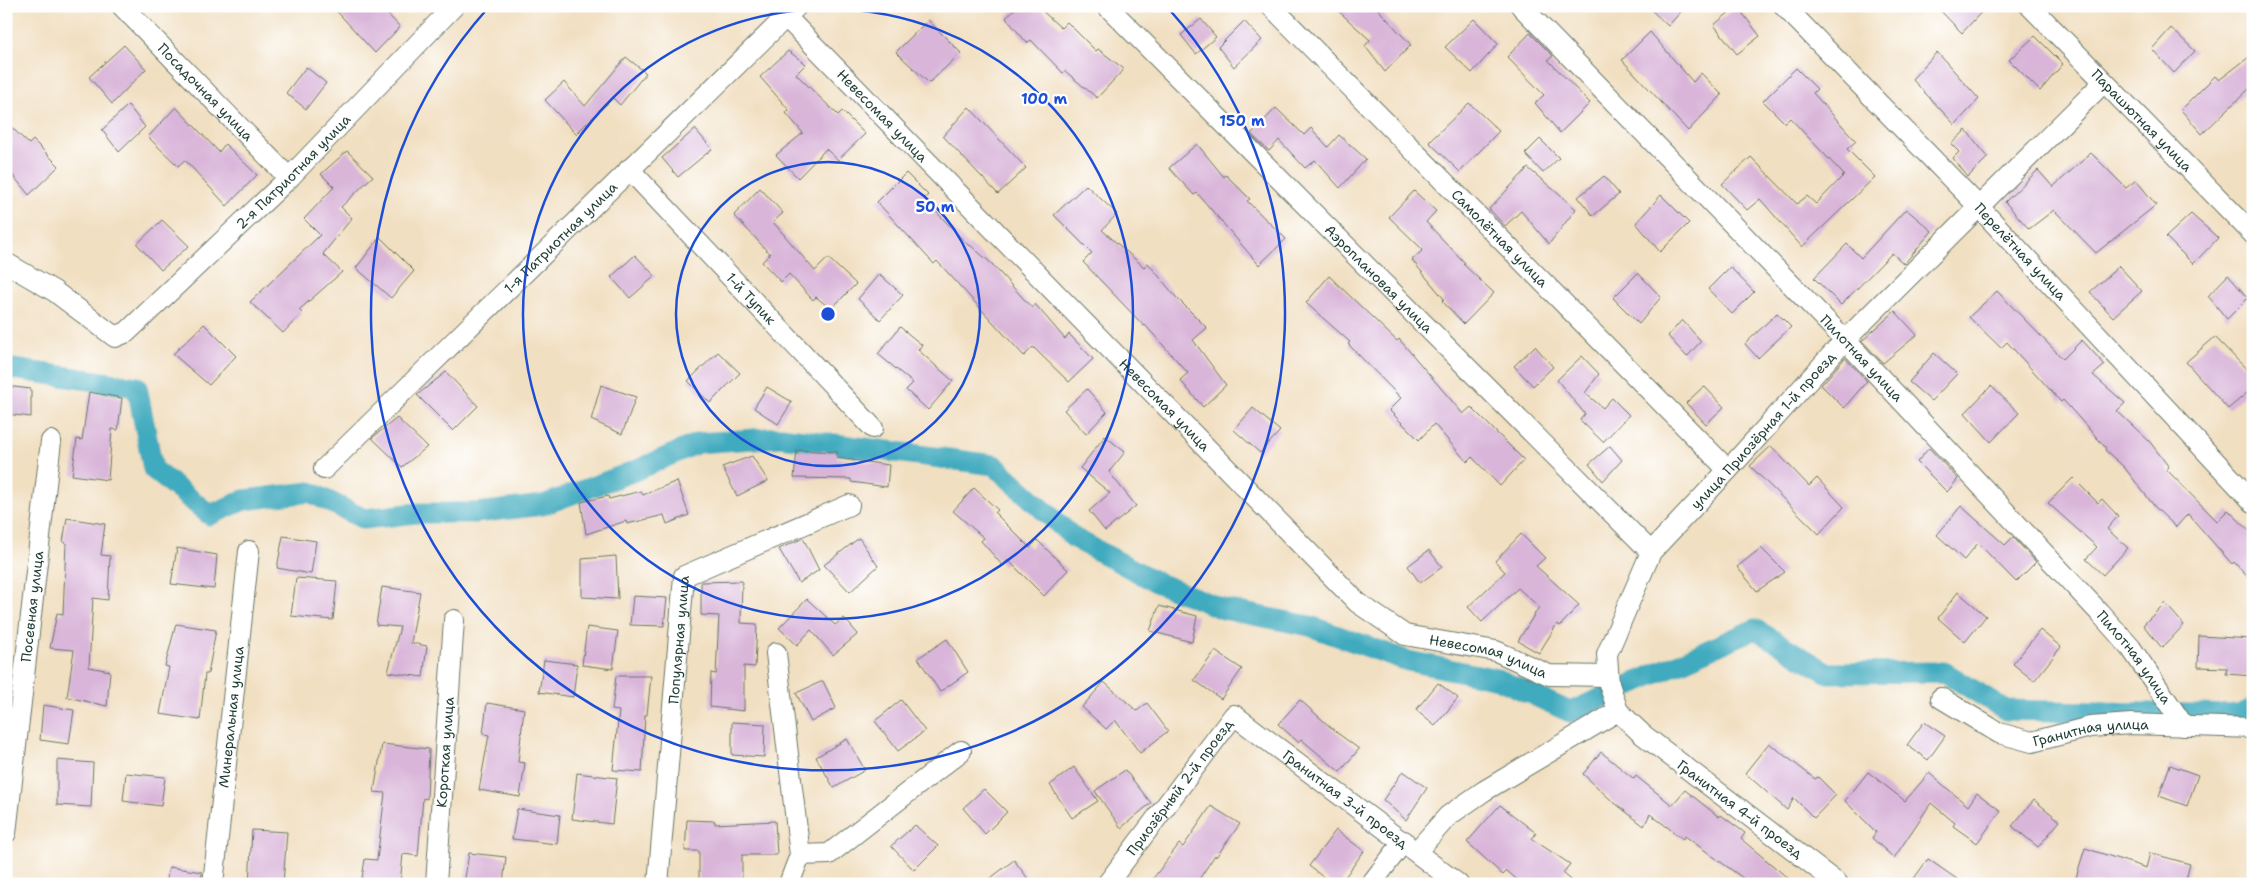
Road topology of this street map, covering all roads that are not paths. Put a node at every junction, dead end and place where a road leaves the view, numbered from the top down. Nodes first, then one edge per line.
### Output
1 (122, 6) edge
2 (1107, 6) edge
3 (1271, 6) edge
4 (1521, 6) edge
5 (1784, 6) edge
6 (2030, 6) edge
7 (449, 8) edge
8 (791, 11) edge
9 (2104, 82) junction
10 (629, 169) junction
11 (289, 178) junction
12 (1979, 207) junction
13 (2250, 227) edge
14 (6, 263) edge
15 (1845, 340) junction
16 (873, 428) dead end
17 (51, 441) dead end
18 (324, 469) dead end
19 (1728, 470) junction
20 (2253, 502) edge
21 (850, 506) dead end
22 (249, 551) dead end
23 (1650, 552) junction
24 (454, 620) dead end
25 (776, 653) dead end
26 (1608, 680) junction
27 (1941, 698) dead end
28 (1618, 710) junction
29 (1234, 715) joint
30 (2184, 725) junction
31 (2253, 728) edge
32 (1642, 734) joint
33 (961, 751) dead end
34 (6, 833) edge
35 (1410, 846) junction
36 (800, 855) junction
37 (213, 884) edge
38 (436, 884) edge
39 (658, 884) edge
40 (788, 884) edge
41 (1107, 884) edge
42 (1371, 884) edge
43 (1458, 884) edge
44 (1838, 884) edge

1 - 11 street, Посадочная улица
2 - 23 street, Аэроплановая улица
3 - 19 street, Самолётная улица
4 - 15 street, Пилотная улица
5 - 12 street, Перелётная улица
6 - 9 street, Парашютная улица
7 - 11 street, 2-я Патриотная улица
8 - 10 street, 1-я Патриотная улица
8 - 26 street, Невесомая улица
9 - 12 street, улица Приозёрная 1-й проезд
9 - 13 street, Парашютная улица
10 - 16 street, 1-й Тупик
10 - 18 street, 1-я Патриотная улица
11 - 14 street, 2-я Патриотная улица
12 - 15 street, улица Приозёрная 1-й проезд
12 - 20 street, Перелётная улица
15 - 19 street, улица Приозёрная 1-й проезд
15 - 30 street, Пилотная улица
17 - 34 street, Посевная улица
19 - 23 street, улица Приозёрная 1-й проезд
21 - 39 street, Популярная улица
22 - 37 street, Минеральная улица
23 - 26 street, улица Приозёрная 1-й проезд
24 - 38 street, Короткая улица
25 - 36 street
26 - 28 street, улица Приозёрная 1-й проезд
27 - 30 street, Гранитная улица
28 - 32 street, улица Приозёрная 1-й проезд
28 - 35 street
29 - 35 street, Гранитная 3-й проезд
29 - 41 street, Приозёрный 2-й проезд
30 - 31 street, Гранитная улица
32 - 44 street, Гранитная 4-й проезд
33 - 36 street
35 - 42 street
35 - 43 street, Гранитная 3-й проезд
36 - 40 street

